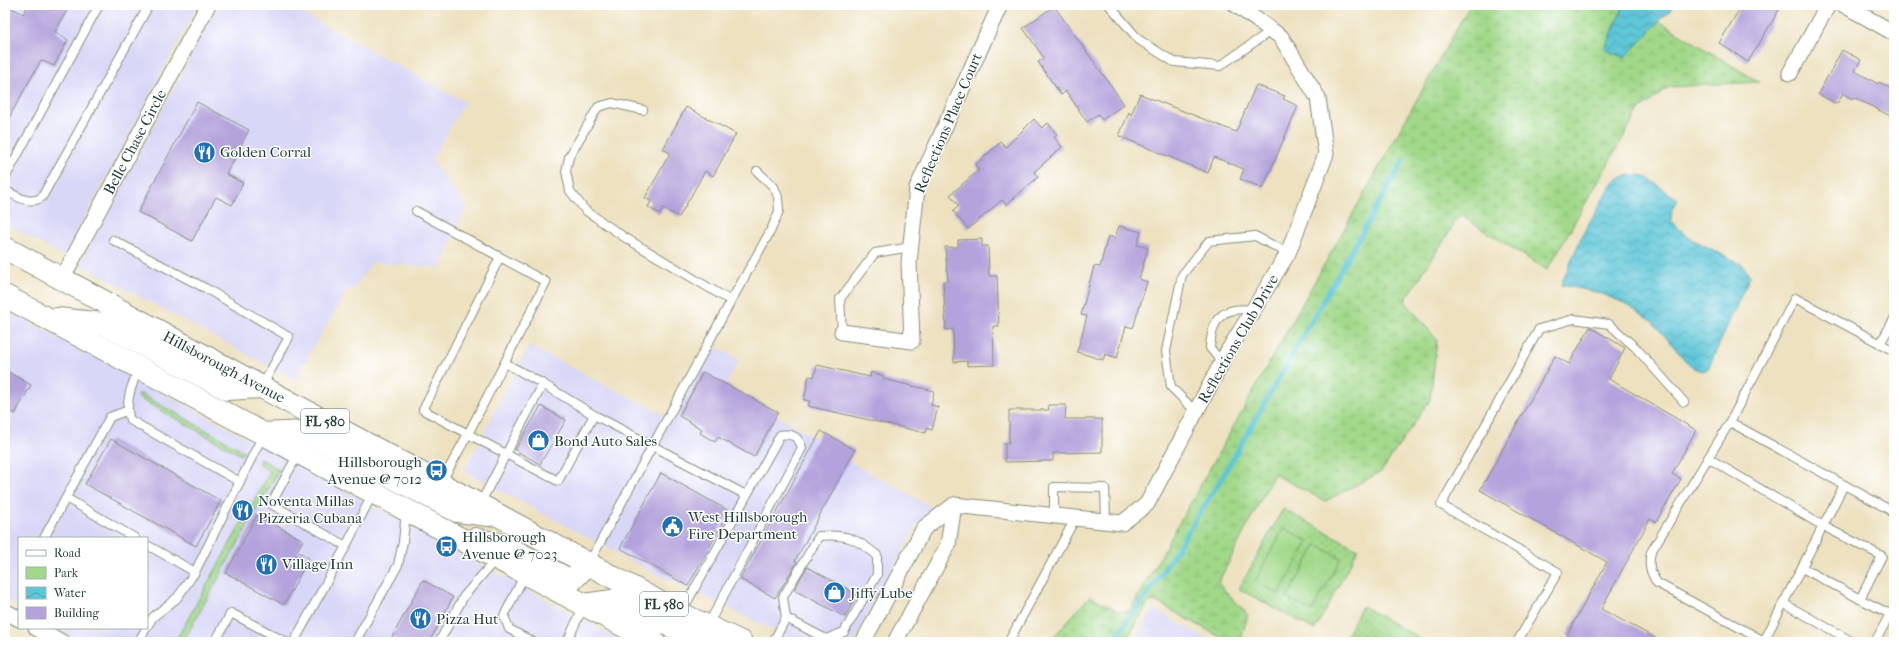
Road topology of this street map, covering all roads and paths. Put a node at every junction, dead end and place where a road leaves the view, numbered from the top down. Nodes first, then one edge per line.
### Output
1 (99, 5) edge
2 (149, 5) edge
3 (208, 5) edge
4 (1000, 5) edge
5 (1110, 5) edge
6 (1236, 5) edge
7 (1828, 5) edge
8 (1844, 5) edge
9 (1272, 30) junction
10 (1894, 33) edge
11 (1790, 73) dead end
12 (643, 110) dead end
13 (757, 171) dead end
14 (5, 178) edge
15 (5, 190) edge
16 (416, 211) dead end
17 (114, 240) dead end
18 (911, 247) junction
19 (5, 248) edge
20 (1288, 253) junction
21 (500, 257) junction
22 (62, 279) junction
23 (5, 296) edge
24 (732, 301) junction
25 (1253, 310) junction
26 (45, 318) junction
27 (1894, 319) edge
28 (842, 332) joint
29 (1880, 344) junction
30 (1894, 352) edge
31 (1222, 362) junction
32 (505, 363) junction
33 (139, 368) junction
34 (543, 384) junction
35 (262, 387) junction
36 (1684, 402) dead end
37 (126, 411) junction
38 (1196, 412) junction
39 (594, 415) junction
40 (1730, 422) junction
41 (263, 434) junction
42 (468, 434) junction
43 (653, 446) junction
44 (298, 453) junction
45 (506, 454) junction
46 (1708, 458) junction
47 (240, 482) junction
48 (441, 484) junction
49 (1844, 485) junction
50 (373, 493) junction
51 (746, 495) junction
52 (66, 498) junction
53 (480, 505) junction
54 (954, 505) junction
55 (406, 510) junction
56 (1893, 512) edge
57 (1054, 516) junction
58 (502, 517) junction
59 (1075, 519) junction
60 (1106, 521) junction
61 (1823, 526) junction
62 (450, 534) junction
63 (45, 537) edge
64 (134, 537) edge
65 (148, 546) edge
66 (346, 546) junction
67 (496, 558) junction
68 (589, 563) junction
69 (1802, 568) junction
70 (195, 572) junction
71 (525, 574) junction
72 (1860, 599) junction
73 (1783, 603) junction
74 (584, 606) junction
75 (5, 612) edge
76 (681, 614) junction
77 (150, 615) edge
78 (18, 618) edge
79 (786, 618) junction
80 (708, 626) junction
81 (38, 629) edge
82 (146, 629) edge
83 (62, 642) edge
84 (139, 642) edge
85 (215, 642) edge
86 (286, 642) edge
87 (294, 642) edge
88 (354, 642) edge
89 (439, 642) edge
90 (533, 642) edge
91 (567, 642) edge
92 (654, 642) edge
93 (736, 642) edge
94 (741, 642) edge
95 (773, 642) edge
96 (863, 642) edge
97 (895, 642) edge
98 (1009, 642) edge
99 (1517, 642) edge
100 (1765, 642) edge
101 (1853, 642) edge
102 (1875, 642) edge

1 - 14 lane
2 - 15 lane
3 - 22 street, Belle Chase Circle
4 - 18 street, Reflections Place Court
5 - 9 lane
6 - 9 street, Reflections Club Drive
7 - 11 street
8 - 10 street
9 - 20 street, Reflections Club Drive
12 - 24 lane
13 - 24 lane
16 - 21 lane
17 - 35 lane
18 - 28 lane
18 - 28 street, Reflections Place Court
19 - 22 main road, Hillsborough Avenue / FL 580
20 - 25 street, Reflections Club Drive
20 - 38 lane
21 - 32 lane
21 - 42 lane
22 - 35 main road, Hillsborough Avenue / FL 580
23 - 26 main road, FL 580
24 - 43 lane
25 - 31 street, Reflections Club Drive
25 - 31 lane
26 - 33 main road, FL 580
26 - 35 main road
27 - 29 lane
29 - 30 lane
29 - 40 lane
31 - 38 street, Reflections Club Drive
32 - 34 lane
32 - 42 lane
33 - 37 lane
33 - 41 main road, FL 580
34 - 39 lane
34 - 45 lane
35 - 48 main road, Hillsborough Avenue / FL 580
36 - 99 lane
37 - 47 lane
37 - 52 lane
38 - 60 street, Reflections Club Drive
39 - 43 lane
39 - 45 lane
40 - 46 lane
40 - 49 lane
41 - 44 main road, FL 580
41 - 47 lane
41 - 58 main road
42 - 45 lane
42 - 48 lane
43 - 51 lane
43 - 68 lane
44 - 50 main road, FL 580
44 - 66 lane
45 - 53 lane
46 - 61 lane
46 - 100 lane
47 - 70 lane
48 - 53 main road, Hillsborough Avenue / FL 580
49 - 56 lane
49 - 61 lane
50 - 55 main road, FL 580
50 - 66 lane
51 - 76 lane
51 - 80 lane
52 - 63 lane
52 - 64 lane
53 - 58 main road, Hillsborough Avenue / FL 580
54 - 57 street, Reflections Club Drive
54 - 96 street
54 - 97 street
55 - 62 main road, FL 580
55 - 88 lane
57 - 59 street, Reflections Club Drive
57 - 60 lane
58 - 68 main road, Hillsborough Avenue / FL 580
59 - 60 street, Reflections Club Drive
59 - 98 lane
61 - 69 lane
61 - 72 lane
62 - 67 main road, FL 580
62 - 68 main road
65 - 70 lane
66 - 87 lane
67 - 71 main road, FL 580
67 - 89 lane
68 - 76 main road, Hillsborough Avenue / FL 580
69 - 72 lane
69 - 73 lane
70 - 77 lane
71 - 74 main road, FL 580
71 - 90 lane
72 - 102 lane
73 - 100 lane
73 - 101 lane
74 - 91 lane
74 - 92 main road, FL 580
74 - 93 main road
75 - 78 street
76 - 80 main road, Hillsborough Avenue / FL 580
79 - 79 lane
79 - 95 lane
80 - 94 main road, Hillsborough Avenue / FL 580
81 - 83 street
82 - 84 lane
85 - 86 lane

